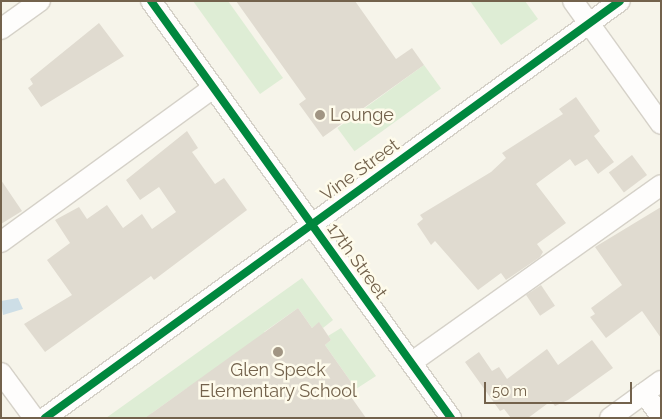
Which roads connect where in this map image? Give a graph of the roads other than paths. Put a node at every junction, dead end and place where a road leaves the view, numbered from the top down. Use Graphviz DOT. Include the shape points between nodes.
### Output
graph roads {
  1 [pos="40,1"];
  2 [pos="151,1"];
  3 [pos="573,1"];
  4 [pos="620,1"];
  5 [pos="589,24"];
  6 [pos="1,29"];
  7 [pos="213,88"];
  8 [pos="661,124"];
  9 [pos="661,185"];
  10 [pos="312,224"];
  11 [pos="1,242"];
  12 [pos="412,362"];
  13 [pos="1,373"];
  14 [pos="661,381"];
  15 [pos="644,393"];
  16 [pos="661,416"];
  17 [pos="34,418"];
  18 [pos="46,418"];
  19 [pos="451,418"];
  20 [pos="610,418"];
  1 -- 6 [label="street"];
  2 -- 7 [label="street, 17th Street"];
  3 -- 5 [label="street"];
  4 -- 5 [label="street, Vine Street"];
  5 -- 8 [label="street"];
  5 -- 10 [label="street, Vine Street"];
  7 -- 10 [label="street, 17th Street"];
  7 -- 11 [label="street"];
  9 -- 12 [label="street"];
  10 -- 12 [label="street, 17th Street"];
  10 -- 18 [label="street, Vine Street"];
  12 -- 19 [label="street, 17th Street"];
  13 -- 17 [label="street"];
  14 -- 15 [label="street"];
  15 -- 16 [label="street"];
  15 -- 20 [label="street"];
}
